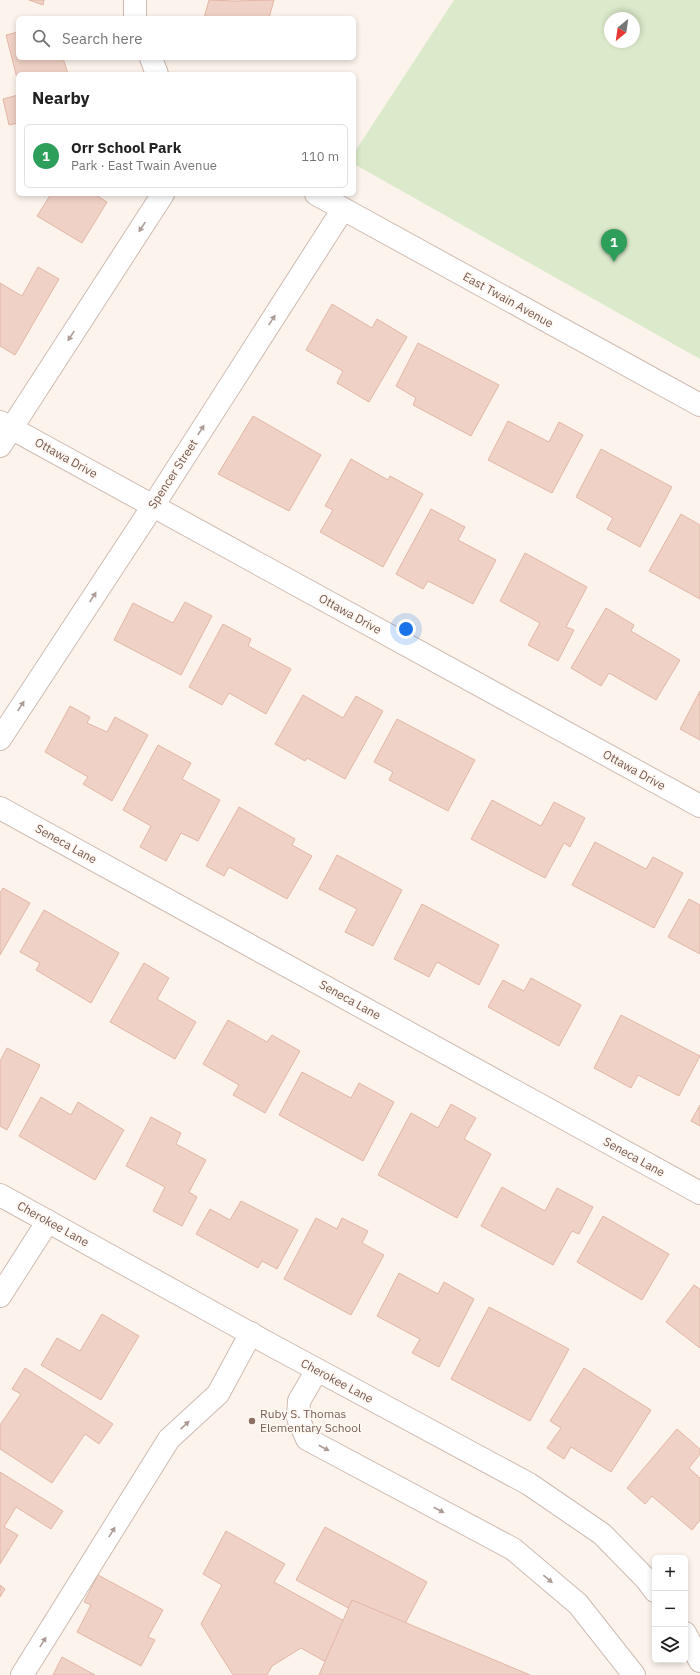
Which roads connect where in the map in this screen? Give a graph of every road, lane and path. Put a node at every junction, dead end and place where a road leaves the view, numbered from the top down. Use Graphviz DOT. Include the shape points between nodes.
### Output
graph roads {
  1 [pos="136,0"];
  2 [pos="135,16"];
  3 [pos="152,60"];
  4 [pos="156,72"];
  5 [pos="162,196"];
  6 [pos="320,196"];
  7 [pos="343,209"];
  8 [pos="700,405"];
  9 [pos="6,425"];
  10 [pos="0,446"];
  11 [pos="153,506"];
  12 [pos="0,739"];
  13 [pos="700,806"];
  14 [pos="0,808"];
  15 [pos="700,1193"];
  16 [pos="0,1195"];
  17 [pos="48,1221"];
  18 [pos="0,1296"];
  19 [pos="251,1333"];
  20 [pos="317,1370"];
  21 [pos="654,1591"];
  22 [pos="688,1639"];
  23 [pos="700,1661"];
  24 [pos="22,1675"];
  25 [pos="634,1675"];
  1 -- 2 [label="street"];
  3 -- 4 [label="street"];
  5 -- 9 [label="street, one-way"];
  6 -- 7 [label="street, East Twain Avenue"];
  7 -- 8 [label="street, East Twain Avenue"];
  11 -- 7 [label="street, Spencer Street, one-way"];
  9 -- 10 [label="street"];
  9 -- 11 [label="street, Ottawa Drive"];
  12 -- 11 [label="street, Spencer Street, one-way"];
  11 -- 13 [label="street, Ottawa Drive"];
  14 -- 15 [label="street, Seneca Lane"];
  16 -- 17 [label="street, Cherokee Lane"];
  17 -- 18 [label="street"];
  17 -- 19 [label="street, Cherokee Lane"];
  19 -- 20 [label="street, Cherokee Lane"];
  24 -- 19 [label="street, one-way" via="170,1440 218,1394"];
  20 -- 21 [label="street, Cherokee Lane" via="529,1484 602,1534"];
  20 -- 25 [label="street, one-way" via="299,1401 298,1418 308,1439 513,1549 578,1604"];
  22 -- 23 [label="street"];
}
